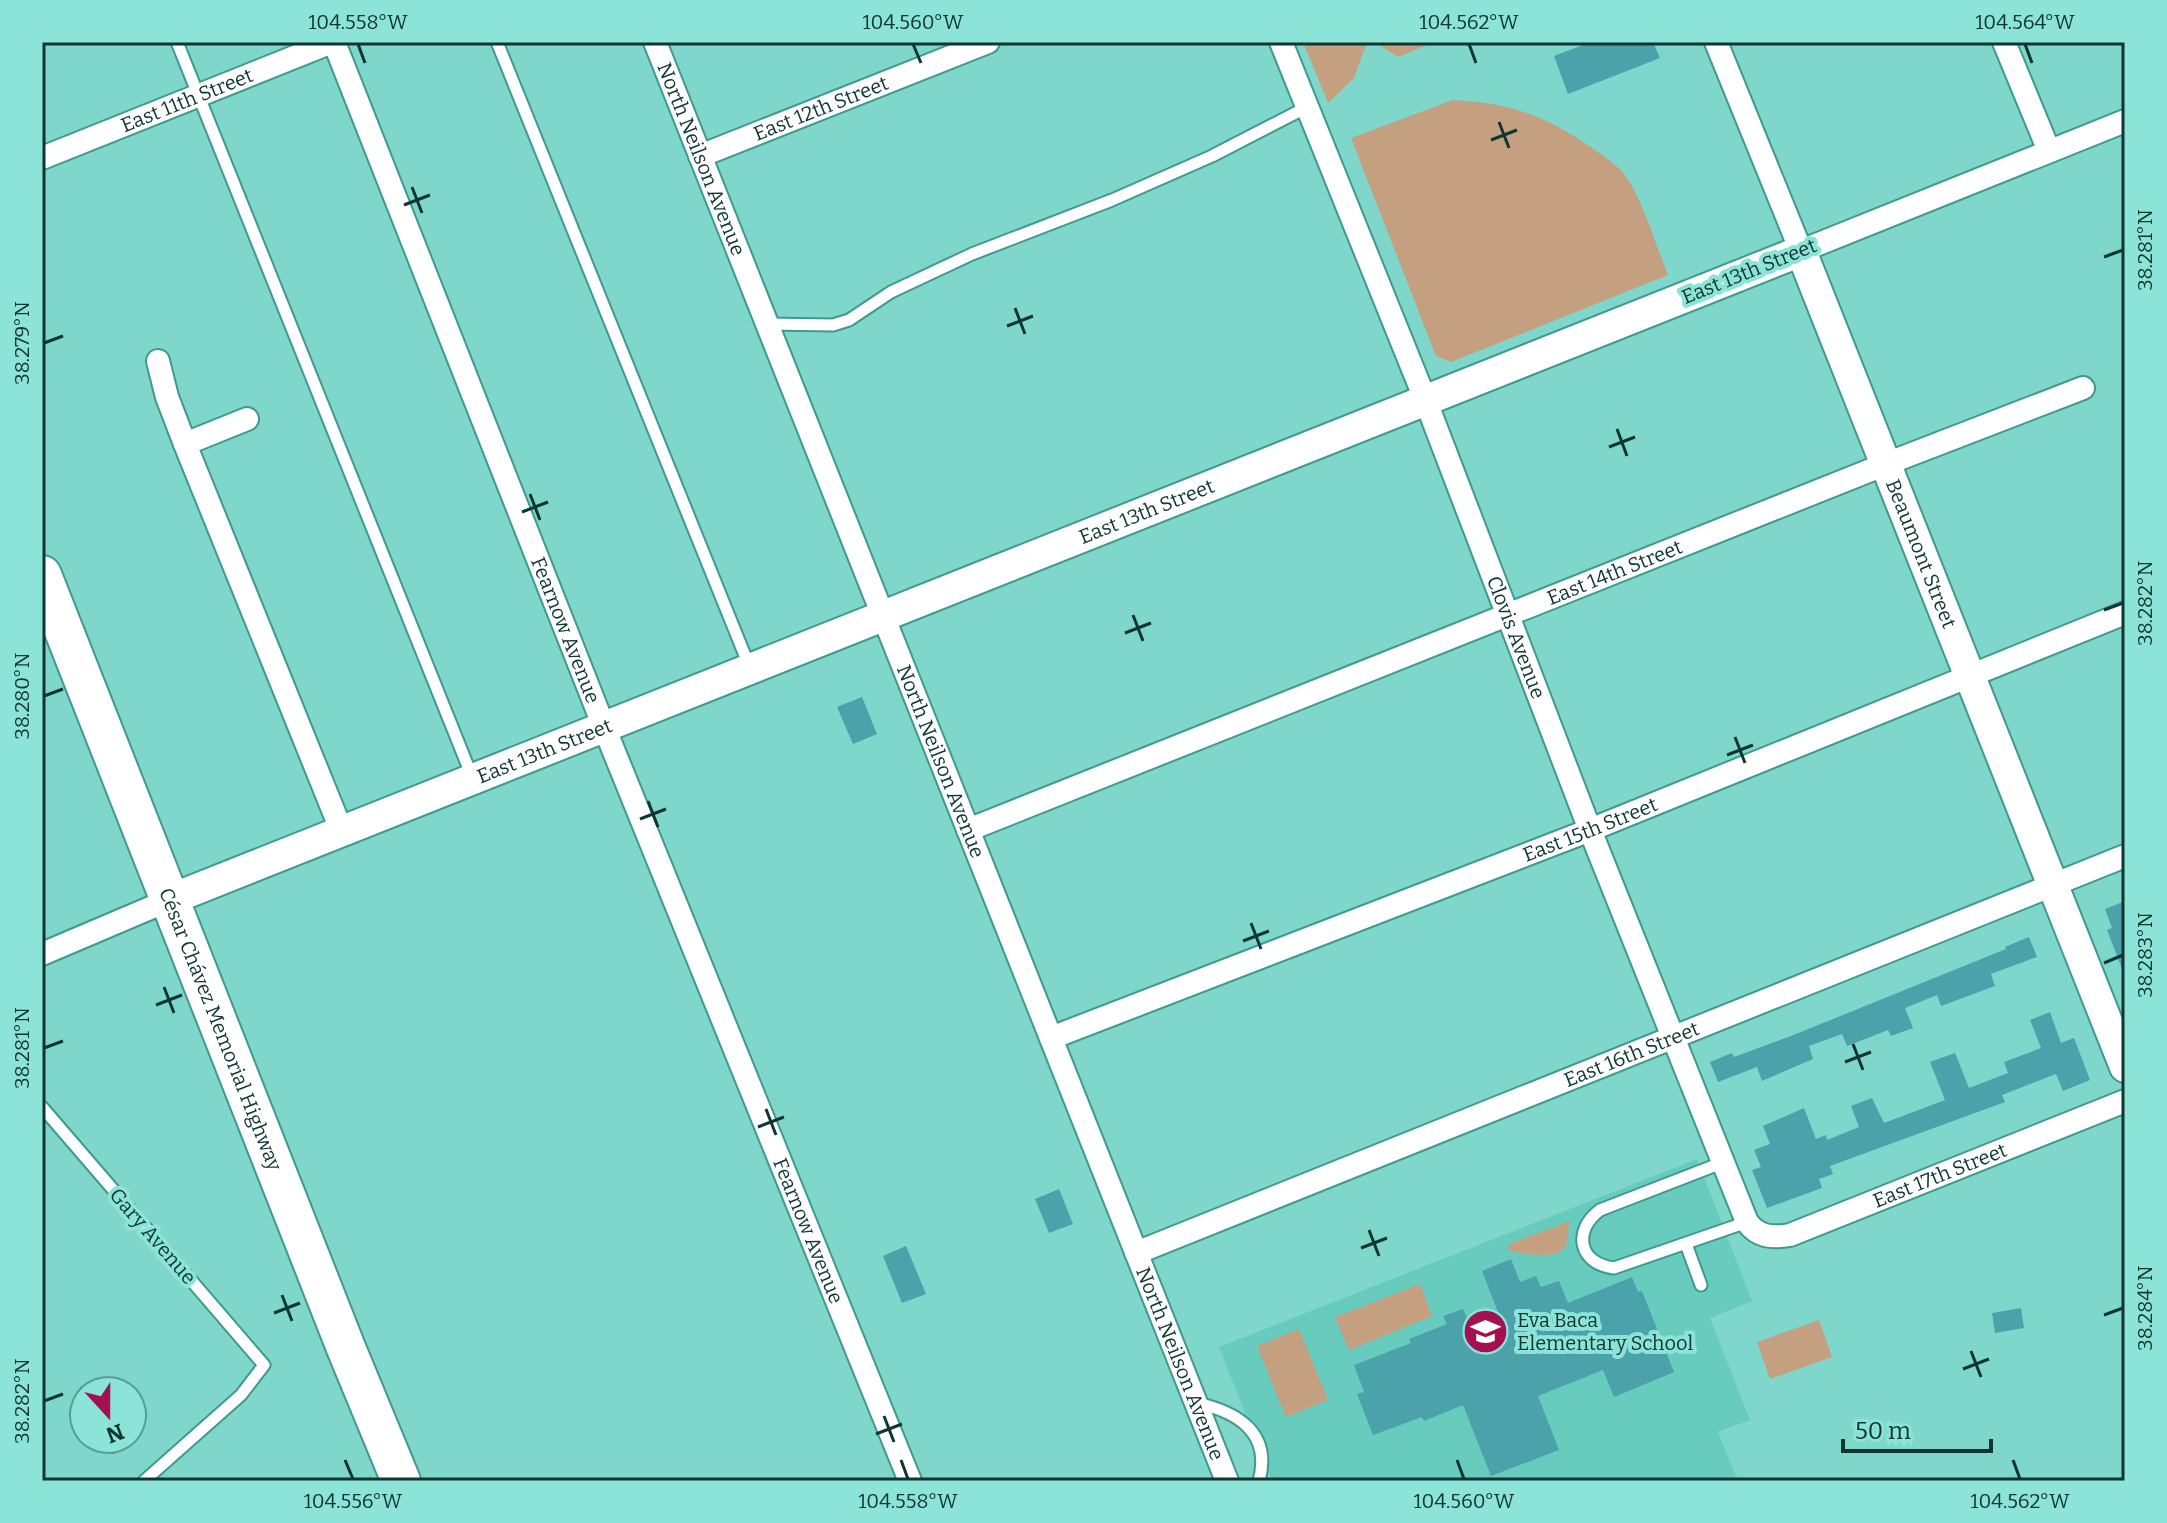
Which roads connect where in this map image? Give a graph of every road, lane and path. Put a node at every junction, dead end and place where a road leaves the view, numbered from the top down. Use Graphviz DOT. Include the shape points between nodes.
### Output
graph roads {
  1 [pos="177,42"];
  2 [pos="333,42"];
  3 [pos="497,42"];
  4 [pos="655,42"];
  5 [pos="988,42"];
  6 [pos="1281,42"];
  7 [pos="1716,42"];
  8 [pos="2004,42"];
  9 [pos="198,96"];
  10 [pos="1307,107"];
  11 [pos="2125,121"];
  12 [pos="2049,151"];
  13 [pos="700,156"];
  14 [pos="42,158"];
  15 [pos="1801,251"];
  16 [pos="767,324"];
  17 [pos="158,361"];
  18 [pos="2083,388"];
  19 [pos="1425,399"];
  20 [pos="247,419"];
  21 [pos="185,444"];
  22 [pos="1886,464"];
  23 [pos="42,575"];
  24 [pos="2125,613"];
  25 [pos="883,616"];
  26 [pos="1509,616"];
  27 [pos="750,669"];
  28 [pos="1969,676"];
  29 [pos="604,727"];
  30 [pos="473,779"];
  31 [pos="968,830"];
  32 [pos="1590,830"];
  33 [pos="342,832"];
  34 [pos="2125,856"];
  35 [pos="2052,885"];
  36 [pos="169,900"];
  37 [pos="42,954"];
  38 [pos="1674,1037"];
  39 [pos="1051,1038"];
  40 [pos="2125,1067"];
  41 [pos="2125,1101"];
  42 [pos="42,1107"];
  43 [pos="1724,1162"];
  44 [pos="1751,1227"];
  45 [pos="1686,1244"];
  46 [pos="1136,1253"];
  47 [pos="1701,1285"];
  48 [pos="1196,1403"];
  49 [pos="144,1481"];
  50 [pos="401,1481"];
  51 [pos="910,1481"];
  52 [pos="1227,1481"];
  53 [pos="1259,1481"];
  1 -- 9 [label="lane"];
  2 -- 9 [label="street, East 11th Street"];
  2 -- 29 [label="street, Fearnow Avenue"];
  3 -- 27 [label="lane"];
  4 -- 13 [label="street, North Neilson Avenue"];
  5 -- 13 [label="street, East 12th Street"];
  6 -- 10 [label="street, Clovis Avenue"];
  7 -- 15 [label="street, Beaumont Street"];
  8 -- 12 [label="street"];
  9 -- 14 [label="street, East 11th Street"];
  9 -- 30 [label="lane"];
  10 -- 16 [label="lane" via="1112,200 972,254 891,292 849,320 833,325"];
  10 -- 19 [label="street, Clovis Avenue"];
  11 -- 12 [label="street, East 13th Street"];
  12 -- 15 [label="street, East 13th Street"];
  13 -- 16 [label="street, North Neilson Avenue"];
  15 -- 19 [label="street, East 13th Street"];
  15 -- 22 [label="street, Beaumont Street"];
  16 -- 25 [label="street, North Neilson Avenue"];
  17 -- 21 [label="street"];
  18 -- 22 [label="street, East 14th Street"];
  19 -- 25 [label="street, East 13th Street"];
  19 -- 26 [label="street, Clovis Avenue"];
  20 -- 21 [label="street"];
  21 -- 33 [label="street"];
  22 -- 26 [label="street, East 14th Street"];
  22 -- 28 [label="street, Beaumont Street"];
  23 -- 36 [label="highway, César Chávez Memorial Highway"];
  24 -- 28 [label="street, East 15th Street"];
  25 -- 27 [label="street, East 13th Street"];
  25 -- 31 [label="street, North Neilson Avenue"];
  26 -- 31 [label="street, East 14th Street"];
  26 -- 32 [label="street, Clovis Avenue"];
  27 -- 29 [label="street, East 13th Street"];
  28 -- 32 [label="street, East 15th Street"];
  28 -- 35 [label="street, Beaumont Street"];
  29 -- 30 [label="street, East 13th Street"];
  29 -- 51 [label="street, Fearnow Avenue"];
  30 -- 33 [label="street, East 13th Street"];
  31 -- 39 [label="street, North Neilson Avenue"];
  32 -- 38 [label="street, Clovis Avenue"];
  32 -- 39 [label="street, East 15th Street"];
  33 -- 36 [label="street, East 13th Street"];
  34 -- 35 [label="street, East 16th Street"];
  35 -- 38 [label="street, East 16th Street"];
  35 -- 40 [label="street, Beaumont Street"];
  36 -- 37 [label="street"];
  36 -- 50 [label="highway, César Chávez Memorial Highway"];
  38 -- 43 [label="street, Clovis Avenue"];
  38 -- 46 [label="street, East 16th Street"];
  39 -- 46 [label="street, North Neilson Avenue"];
  41 -- 44 [label="street, East 17th Street" via="1790,1235 1773,1237"];
  42 -- 49 [label="lane, Gary Avenue" via="264,1365 241,1395"];
  43 -- 44 [label="street, Clovis Avenue"];
  43 -- 45 [label="lane" via="1600,1210 1583,1231 1593,1261 1614,1268"];
  44 -- 45 [label="lane"];
  45 -- 47 [label="lane"];
  46 -- 48 [label="street, North Neilson Avenue"];
  48 -- 52 [label="street, North Neilson Avenue"];
  48 -- 53 [label="lane" via="1220,1408 1246,1423 1261,1456"];
}
